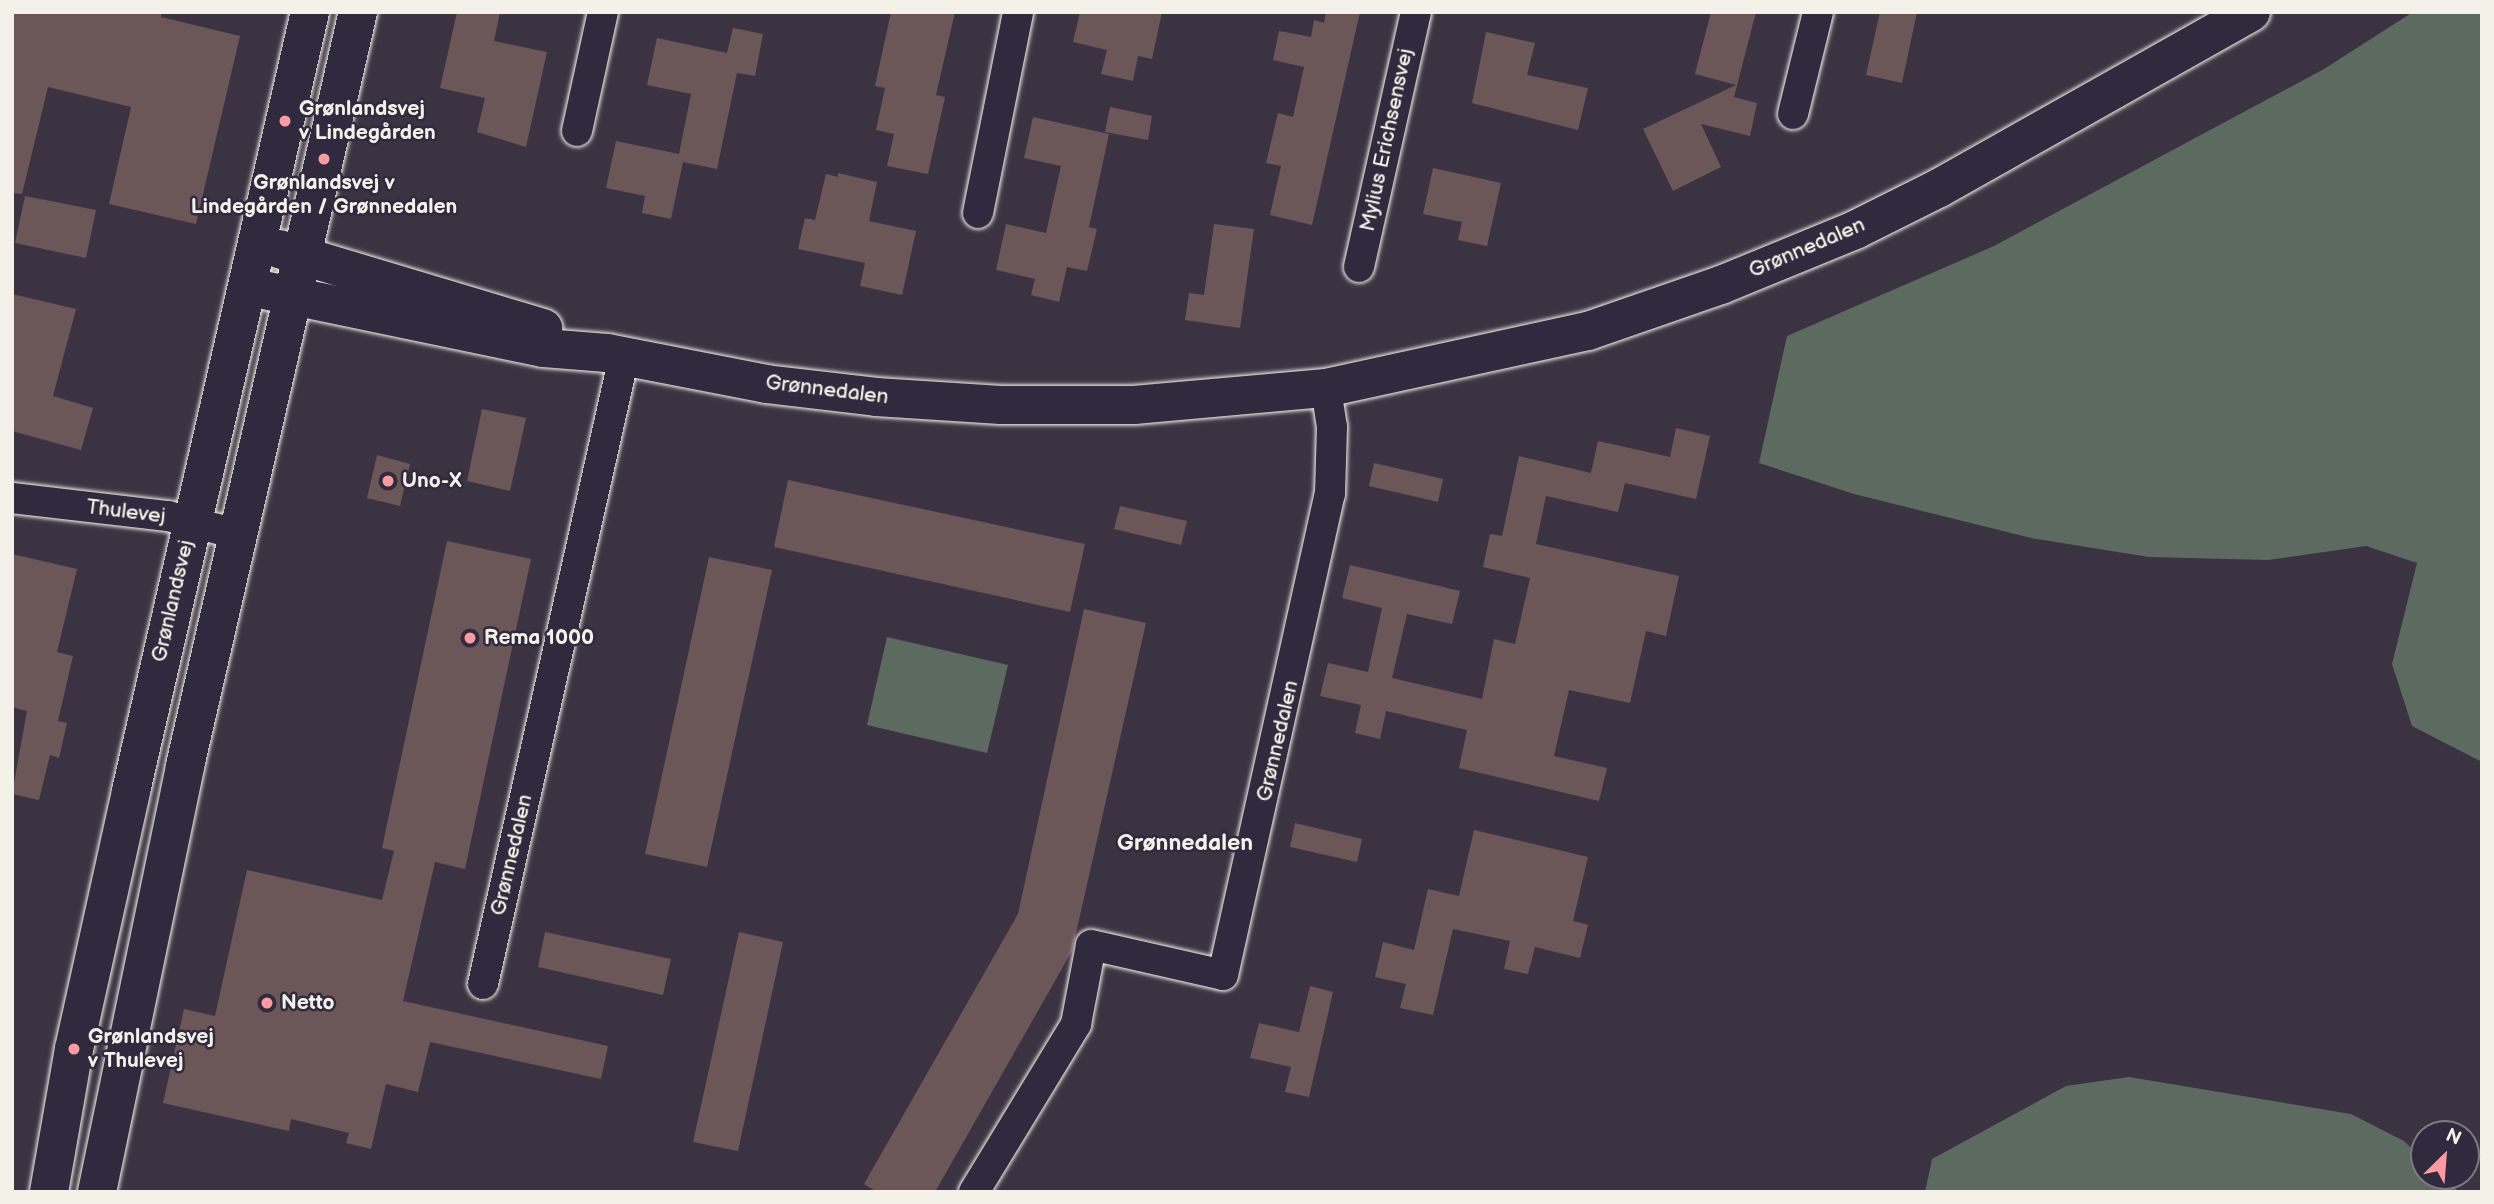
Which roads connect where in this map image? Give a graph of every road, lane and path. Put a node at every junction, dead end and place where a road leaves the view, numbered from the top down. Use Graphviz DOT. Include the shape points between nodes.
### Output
graph roads {
  1 [pos="310,12"];
  2 [pos="358,12"];
  3 [pos="603,12"];
  4 [pos="1018,12"];
  5 [pos="1416,12"];
  6 [pos="1818,12"];
  7 [pos="2251,12"];
  8 [pos="1793,114"];
  9 [pos="577,131"];
  10 [pos="978,213"];
  11 [pos="260,244"];
  12 [pos="305,255"];
  13 [pos="1359,267"];
  14 [pos="249,287"];
  15 [pos="295,297"];
  16 [pos="616,355"];
  17 [pos="1326,388"];
  18 [pos="12,498"];
  19 [pos="191,522"];
  20 [pos="237,534"];
  21 [pos="483,984"];
  22 [pos="49,1192"];
  23 [pos="97,1192"];
  24 [pos="974,1192"];
  1 -- 11 [label="street, Grønlandsvej"];
  2 -- 12 [label="street"];
  3 -- 9 [label="street"];
  4 -- 10 [label="street"];
  5 -- 13 [label="street, Mylius Erichsensvej"];
  6 -- 8 [label="street"];
  7 -- 17 [label="street, Grønnedalen" via="1939,188 1855,230 1721,285 1588,331"];
  11 -- 12 [label="street, Grønnedalen"];
  11 -- 14 [label="street, Grønlandsvej"];
  12 -- 15 [label="street"];
  12 -- 16 [label="street, Grønnedalen"];
  14 -- 15 [label="street, Grønnedalen"];
  14 -- 19 [label="street, Grønlandsvej"];
  15 -- 16 [label="street, Grønnedalen" via="531,346"];
  15 -- 20 [label="street"];
  16 -- 17 [label="street, Grønnedalen" via="766,384 1000,405 1134,405"];
  16 -- 21 [label="street, Grønnedalen"];
  17 -- 24 [label="street, Grønnedalen" via="1332,427 1330,494 1223,975 1091,946 1076,1024"];
  18 -- 19 [label="street, Thulevej"];
  19 -- 20 [label="street, Thulevej"];
  19 -- 22 [label="street, Grønlandsvej" via="74,1049"];
  20 -- 23 [label="street"];
}
